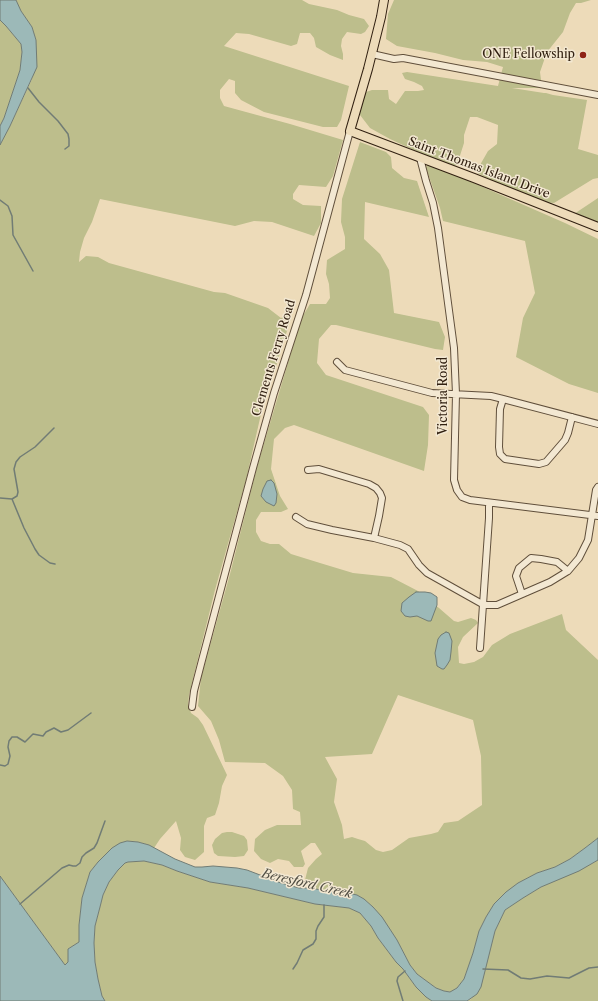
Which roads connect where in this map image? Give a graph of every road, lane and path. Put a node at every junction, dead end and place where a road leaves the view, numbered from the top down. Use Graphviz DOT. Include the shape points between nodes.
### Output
graph roads {
  1 [pos="386,0"];
  2 [pos="372,51"];
  3 [pos="598,95"];
  4 [pos="350,131"];
  5 [pos="420,158"];
  6 [pos="598,227"];
  7 [pos="337,362"];
  8 [pos="456,394"];
  9 [pos="503,399"];
  10 [pos="572,418"];
  11 [pos="598,424"];
  12 [pos="308,470"];
  13 [pos="598,487"];
  14 [pos="489,503"];
  15 [pos="595,516"];
  16 [pos="296,517"];
  17 [pos="374,538"];
  18 [pos="568,571"];
  19 [pos="522,594"];
  20 [pos="484,605"];
  21 [pos="480,648"];
  22 [pos="192,708"];
  1 -- 2 [label="main road, Clements Ferry Road"];
  2 -- 3 [label="street"];
  2 -- 4 [label="main road, Clements Ferry Road"];
  4 -- 5 [label="main road, Saint Thomas Island Drive"];
  4 -- 22 [label="street, Clements Ferry Road" via="306,295 253,468 194,691"];
  5 -- 6 [label="main road, Saint Thomas Island Drive"];
  5 -- 8 [label="street, Victoria Road" via="438,228 454,348"];
  7 -- 8 [label="street" via="345,370 432,393"];
  8 -- 9 [label="street"];
  8 -- 14 [label="street, Victoria Road" via="454,480 457,490 462,497"];
  9 -- 10 [label="street"];
  9 -- 10 [label="street" via="500,409 499,447 500,454 505,459 539,464 546,462 565,440"];
  10 -- 11 [label="street"];
  12 -- 17 [label="street" via="319,469 376,488 382,498"];
  13 -- 15 [label="street"];
  14 -- 15 [label="street, Victoria Road"];
  14 -- 20 [label="street"];
  15 -- 18 [label="street" via="588,540 579,558"];
  16 -- 17 [label="street" via="307,524"];
  17 -- 20 [label="street" via="400,544 408,549 427,573"];
  18 -- 19 [label="street"];
  18 -- 19 [label="street" via="557,562 531,558 519,568 516,576"];
  19 -- 20 [label="street" via="497,605"];
  20 -- 21 [label="street"];
}
